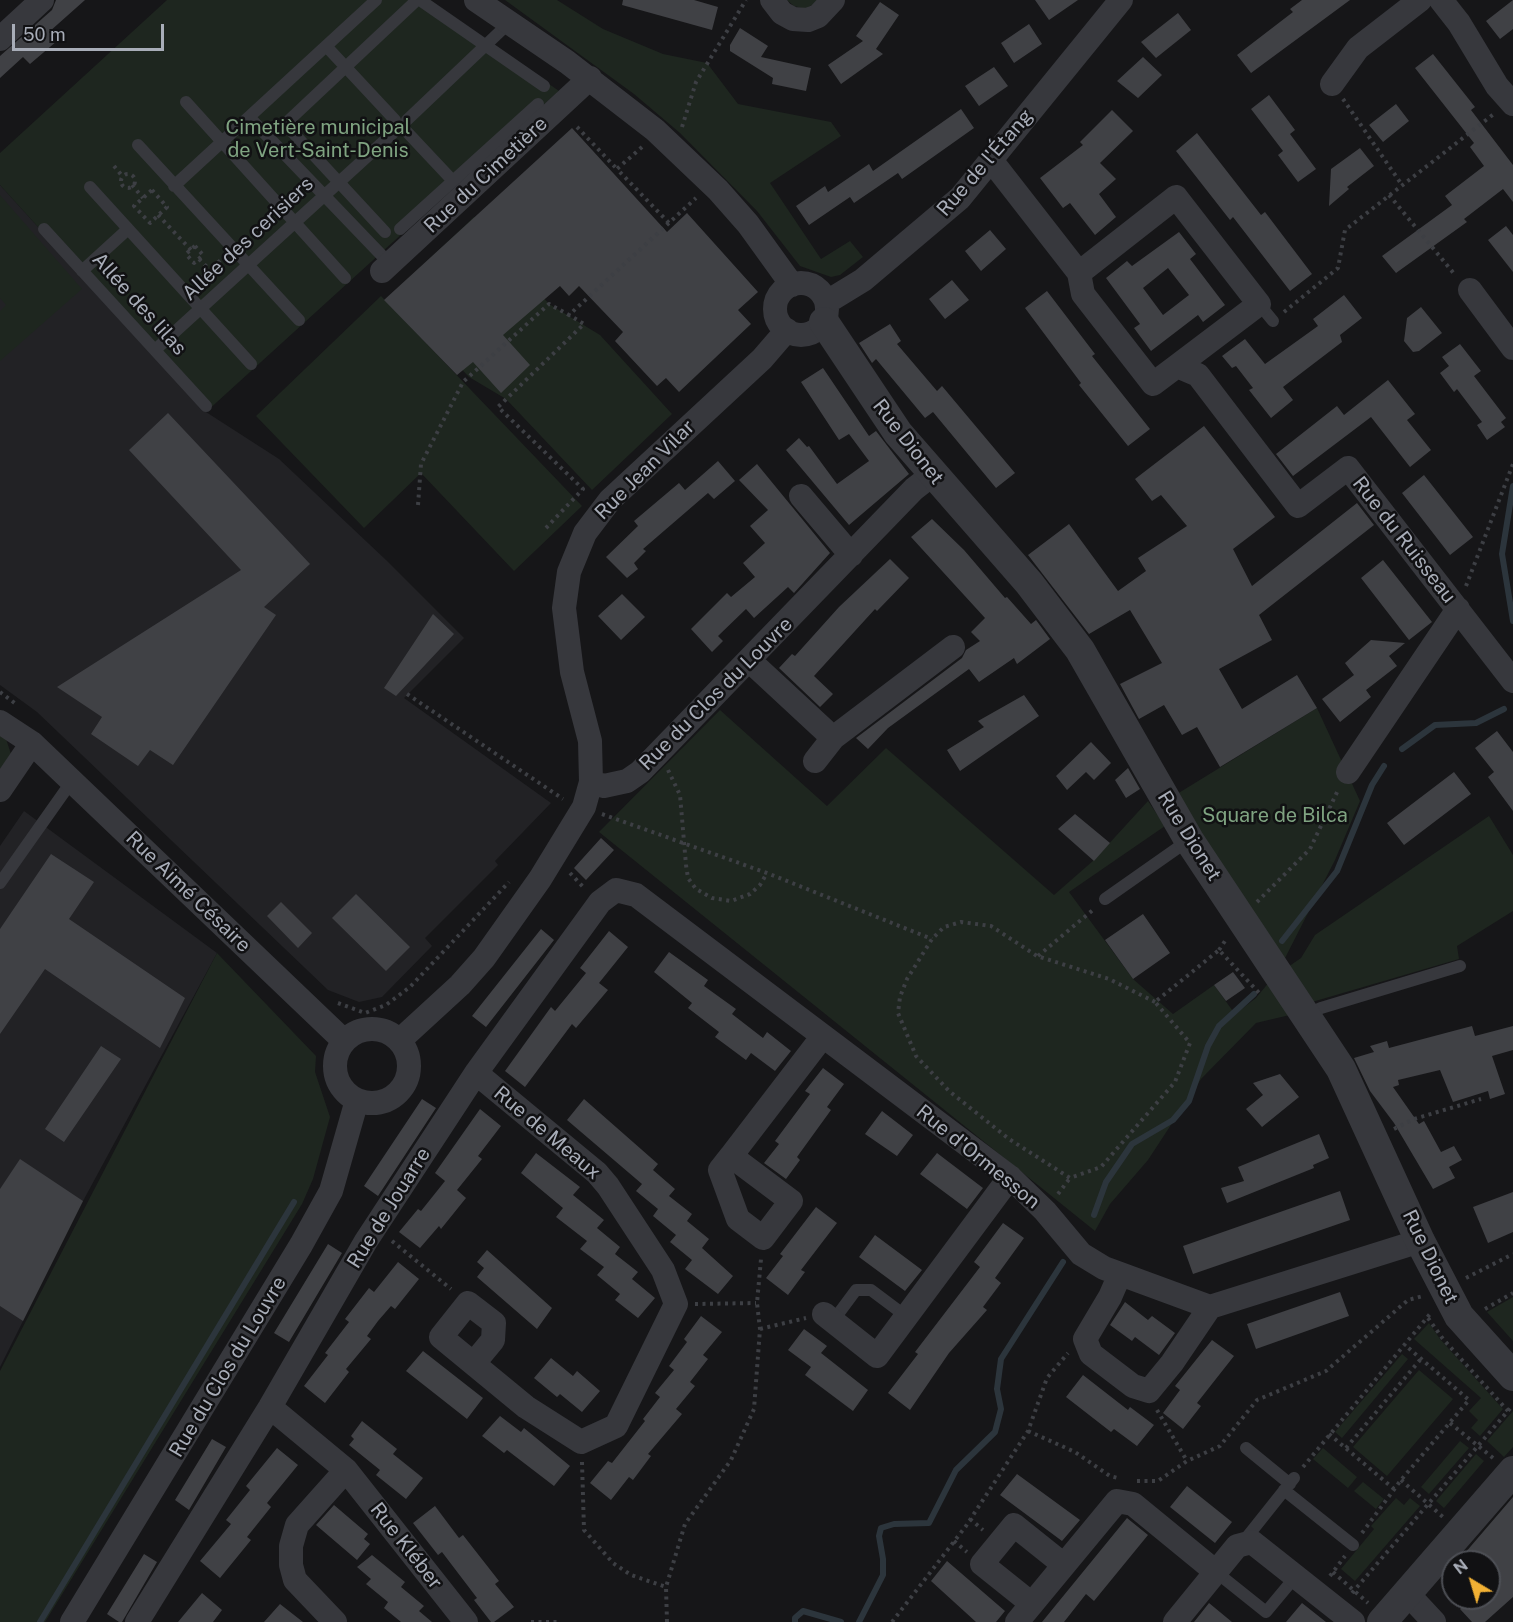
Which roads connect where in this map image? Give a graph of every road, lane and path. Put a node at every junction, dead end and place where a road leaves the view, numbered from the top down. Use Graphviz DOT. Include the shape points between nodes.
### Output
graph roads {
  1 [pos="42,0"];
  2 [pos="376,0"];
  3 [pos="418,0"];
  4 [pos="476,0"];
  5 [pos="746,0"];
  6 [pos="772,0"];
  7 [pos="833,0"];
  8 [pos="1121,0"];
  9 [pos="1420,0"];
  10 [pos="1441,0"];
  11 [pos="509,23"];
  12 [pos="0,39"];
  13 [pos="326,45"];
  14 [pos="489,45"];
  15 [pos="346,67"];
  16 [pos="590,78"];
  17 [pos="1332,84"];
  18 [pos="544,86"];
  19 [pos="186,102"];
  20 [pos="1511,103"];
  21 [pos="538,104"];
  22 [pos="249,117"];
  23 [pos="401,126"];
  24 [pos="577,127"];
  25 [pos="221,143"];
  26 [pos="138,145"];
  27 [pos="643,146"];
  28 [pos="675,148"];
  29 [pos="991,160"];
  30 [pos="114,166"];
  31 [pos="617,169"];
  32 [pos="123,177"];
  33 [pos="453,181"];
  34 [pos="340,183"];
  35 [pos="132,185"];
  36 [pos="1402,185"];
  37 [pos="174,186"];
  38 [pos="90,187"];
  39 [pos="323,194"];
  40 [pos="700,194"];
  41 [pos="1389,195"];
  42 [pos="143,198"];
  43 [pos="158,215"];
  44 [pos="295,221"];
  45 [pos="669,223"];
  46 [pos="44,229"];
  47 [pos="128,229"];
  48 [pos="400,229"];
  49 [pos="385,232"];
  50 [pos="233,249"];
  51 [pos="191,250"];
  52 [pos="199,259"];
  53 [pos="384,263"];
  54 [pos="248,264"];
  55 [pos="210,270"];
  56 [pos="82,271"];
  57 [pos="1079,273"];
  58 [pos="345,278"];
  59 [pos="792,285"];
  60 [pos="224,286"];
  61 [pos="1470,290"];
  62 [pos="186,292"];
  63 [pos="201,309"];
  64 [pos="825,312"];
  65 [pos="1266,312"];
  66 [pos="569,315"];
  67 [pos="299,320"];
  68 [pos="787,330"];
  69 [pos="1513,348"];
  70 [pos="155,350"];
  71 [pos="251,364"];
  72 [pos="1177,366"];
  73 [pos="206,406"];
  74 [pos="1513,464"];
  75 [pos="932,475"];
  76 [pos="801,496"];
  77 [pos="418,505"];
  78 [pos="546,528"];
  79 [pos="851,555"];
  80 [pos="1458,609"];
  81 [pos="953,646"];
  82 [pos="750,661"];
  83 [pos="1513,681"];
  84 [pos="0,692"];
  85 [pos="407,694"];
  86 [pos="24,710"];
  87 [pos="0,722"];
  88 [pos="833,738"];
  89 [pos="32,743"];
  90 [pos="657,755"];
  91 [pos="815,761"];
  92 [pos="1348,772"];
  93 [pos="72,781"];
  94 [pos="591,782"];
  95 [pos="1,788"];
  96 [pos="584,807"];
  97 [pos="1189,840"];
  98 [pos="686,845"];
  99 [pos="553,859"];
  100 [pos="767,873"];
  101 [pos="510,881"];
  102 [pos="0,884"];
  103 [pos="1105,899"];
  104 [pos="600,902"];
  105 [pos="1241,917"];
  106 [pos="932,939"];
  107 [pos="1037,956"];
  108 [pos="1460,966"];
  109 [pos="337,1002"];
  110 [pos="1155,1002"];
  111 [pos="1269,1002"];
  112 [pos="1305,1015"];
  113 [pos="823,1036"];
  114 [pos="344,1041"];
  115 [pos="399,1041"];
  116 [pos="476,1072"];
  117 [pos="1481,1099"];
  118 [pos="357,1100"];
  119 [pos="1374,1140"];
  120 [pos="731,1156"];
  121 [pos="1010,1178"];
  122 [pos="375,1228"];
  123 [pos="763,1238"];
  124 [pos="1420,1241"];
  125 [pos="1513,1254"];
  126 [pos="1120,1274"];
  127 [pos="1443,1289"];
  128 [pos="1513,1293"];
  129 [pos="468,1303"];
  130 [pos="757,1303"];
  131 [pos="676,1304"];
  132 [pos="1210,1307"];
  133 [pos="907,1317"];
  134 [pos="828,1318"];
  135 [pos="1428,1318"];
  136 [pos="1464,1322"];
  137 [pos="760,1329"];
  138 [pos="1085,1339"];
  139 [pos="1405,1345"];
  140 [pos="1420,1360"];
  141 [pos="474,1363"];
  142 [pos="1513,1376"];
  143 [pos="1149,1391"];
  144 [pos="1513,1405"];
  145 [pos="270,1407"];
  146 [pos="1508,1411"];
  147 [pos="1449,1423"];
  148 [pos="1028,1431"];
  149 [pos="1329,1434"];
  150 [pos="581,1442"];
  151 [pos="1478,1445"];
  152 [pos="1246,1448"];
  153 [pos="1346,1448"];
  154 [pos="1187,1461"];
  155 [pos="346,1470"];
  156 [pos="1512,1472"];
  157 [pos="1121,1479"];
  158 [pos="1401,1480"];
  159 [pos="1132,1482"];
  160 [pos="1289,1484"];
  161 [pos="1394,1489"];
  162 [pos="1428,1504"];
  163 [pos="1460,1532"];
  164 [pos="1243,1542"];
  165 [pos="1353,1545"];
  166 [pos="1064,1565"];
  167 [pos="1216,1572"];
  168 [pos="1333,1572"];
  169 [pos="1296,1576"];
  170 [pos="666,1587"];
  171 [pos="1354,1590"];
  172 [pos="1317,1593"];
  173 [pos="1407,1593"];
  174 [pos="1024,1613"];
  175 [pos="1345,1615"];
  176 [pos="1383,1620"];
  177 [pos="72,1622"];
  178 [pos="137,1622"];
  179 [pos="334,1622"];
  180 [pos="466,1622"];
  181 [pos="531,1622"];
  182 [pos="559,1622"];
  183 [pos="667,1622"];
  184 [pos="892,1622"];
  185 [pos="1175,1622"];
  186 [pos="1434,1622"];
  1 -- 12 [label="street"];
  2 -- 13 [label="lane"];
  3 -- 14 [label="lane"];
  3 -- 15 [label="lane"];
  4 -- 11 [label="street"];
  5 -- 28 [label="path" via="696,82"];
  6 -- 7 [label="street" via="782,13 808,20 818,16"];
  8 -- 29 [label="street, Rue de l'Étang"];
  9 -- 17 [label="street" via="1358,48"];
  10 -- 20 [label="street"];
  11 -- 14 [label="lane, Allée des cerisiers"];
  11 -- 16 [label="street"];
  13 -- 15 [label="lane"];
  13 -- 22 [label="lane"];
  14 -- 18 [label="lane"];
  14 -- 23 [label="lane, Allée des cerisiers"];
  15 -- 23 [label="lane"];
  15 -- 34 [label="lane" via="285,124"];
  16 -- 28 [label="street"];
  16 -- 53 [label="street, Rue du Cimetière"];
  17 -- 36 [label="path"];
  19 -- 25 [label="lane"];
  20 -- 36 [label="path"];
  21 -- 33 [label="lane"];
  22 -- 25 [label="lane"];
  22 -- 39 [label="lane"];
  23 -- 33 [label="lane"];
  23 -- 34 [label="lane, Allée des cerisiers"];
  24 -- 31 [label="path"];
  25 -- 37 [label="lane"];
  25 -- 44 [label="lane"];
  26 -- 37 [label="lane"];
  27 -- 31 [label="path"];
  28 -- 59 [label="street" via="748,224"];
  29 -- 57 [label="street"];
  29 -- 64 [label="street, Rue de l'Étang" via="946,210"];
  30 -- 32 [label="path"];
  31 -- 45 [label="path"];
  32 -- 35 [label="path" via="119,180 127,189"];
  32 -- 35 [label="path" via="129,172 136,181"];
  33 -- 48 [label="lane"];
  34 -- 39 [label="lane, Allée des cerisiers"];
  34 -- 49 [label="lane"];
  35 -- 42 [label="path"];
  36 -- 41 [label="path"];
  37 -- 50 [label="lane"];
  38 -- 47 [label="lane"];
  39 -- 44 [label="lane, Allée des cerisiers"];
  39 -- 53 [label="lane"];
  40 -- 45 [label="path"];
  41 -- 61 [label="path"];
  41 -- 65 [label="path" via="1345,230 1338,268"];
  42 -- 43 [label="path" via="134,206 150,223"];
  42 -- 43 [label="path" via="152,190 167,207"];
  43 -- 51 [label="path"];
  44 -- 54 [label="lane, Allée des cerisiers"];
  44 -- 58 [label="lane"];
  45 -- 66 [label="path"];
  46 -- 56 [label="lane, Allée des lilas"];
  47 -- 56 [label="lane"];
  47 -- 62 [label="lane"];
  50 -- 54 [label="lane"];
  50 -- 55 [label="path"];
  51 -- 52 [label="path" via="195,246 203,255"];
  51 -- 52 [label="path" via="186,254 194,263"];
  52 -- 55 [label="path"];
  54 -- 60 [label="lane, Allée des cerisiers"];
  54 -- 67 [label="lane"];
  55 -- 60 [label="path"];
  55 -- 62 [label="path"];
  56 -- 70 [label="lane, Allée des lilas"];
  57 -- 65 [label="street" via="1176,197"];
  57 -- 72 [label="street" via="1083,294 1153,384"];
  59 -- 64 [label="street" via="809,284 823,294"];
  59 -- 68 [label="street" via="777,302 777,318"];
  60 -- 63 [label="lane, Allée des cerisiers"];
  61 -- 69 [label="street"];
  62 -- 63 [label="lane"];
  63 -- 70 [label="lane, Allée des cerisiers"];
  63 -- 71 [label="lane"];
  64 -- 68 [label="street" via="811,333"];
  64 -- 75 [label="street, Rue Dionet" via="898,433"];
  65 -- 72 [label="street"];
  66 -- 77 [label="path" via="549,304 463,382 421,464"];
  66 -- 78 [label="path" via="584,324 498,407 583,489"];
  68 -- 94 [label="street, Rue Jean Vilar" via="762,359 610,500 576,552 566,590 564,627 590,741"];
  70 -- 73 [label="lane, Allée des lilas"];
  72 -- 80 [label="street, Rue du Ruisseau" via="1198,375 1298,506 1348,468"];
  74 -- 80 [label="path"];
  75 -- 79 [label="street, Rue du Clos du Louvre"];
  75 -- 97 [label="street, Rue Dionet" via="1029,583 1080,650"];
  76 -- 79 [label="street"];
  79 -- 82 [label="street, Rue du Clos du Louvre"];
  80 -- 83 [label="street, Rue du Ruisseau"];
  80 -- 92 [label="street, Rue du Ruisseau"];
  81 -- 88 [label="street"];
  82 -- 88 [label="street"];
  82 -- 90 [label="street, Rue du Clos du Louvre"];
  84 -- 86 [label="path"];
  85 -- 96 [label="path" via="567,801"];
  87 -- 89 [label="street, Rue Aimé Césaire"];
  88 -- 91 [label="street"];
  89 -- 93 [label="street, Rue Aimé Césaire"];
  89 -- 95 [label="street"];
  90 -- 94 [label="street, Rue du Clos du Louvre" via="627,781 604,786"];
  90 -- 98 [label="path" via="680,795"];
  92 -- 105 [label="path" via="1310,849"];
  93 -- 102 [label="lane"];
  93 -- 114 [label="street, Rue Aimé Césaire"];
  94 -- 96 [label="street"];
  96 -- 98 [label="path"];
  96 -- 99 [label="street"];
  97 -- 103 [label="lane"];
  97 -- 105 [label="street, Rue Dionet"];
  98 -- 100 [label="path"];
  98 -- 100 [label="path" via="688,878 696,889 712,898 731,901 750,894"];
  99 -- 104 [label="path"];
  99 -- 115 [label="street" via="484,958"];
  100 -- 106 [label="path"];
  101 -- 109 [label="path" via="410,987 386,1005 365,1013"];
  103 -- 107 [label="path"];
  104 -- 113 [label="street, Rue d'Ormesson" via="616,890 636,895"];
  104 -- 116 [label="street, Rue de Jouarre"];
  105 -- 112 [label="street, Rue Dionet"];
  106 -- 107 [label="path" via="944,927 961,922 991,926"];
  106 -- 110 [label="path" via="900,997 898,1013 915,1056 948,1091 1009,1139 1070,1178 1101,1167 1175,1082 1190,1042"];
  107 -- 110 [label="path" via="1109,979"];
  108 -- 112 [label="lane"];
  110 -- 111 [label="path" via="1219,950"];
  112 -- 119 [label="street, Rue Dionet" via="1341,1069"];
  113 -- 120 [label="street"];
  113 -- 121 [label="street, Rue d'Ormesson"];
  114 -- 115 [label="street" via="354,1033 372,1029 389,1033"];
  114 -- 118 [label="street" via="338,1051 335,1074 347,1094"];
  115 -- 118 [label="street" via="409,1063 402,1087 382,1102"];
  116 -- 122 [label="street, Rue de Jouarre"];
  116 -- 131 [label="street, Rue de Meaux" via="597,1173 663,1270"];
  117 -- 119 [label="path" via="1414,1119"];
  118 -- 177 [label="street, Rue du Clos du Louvre" via="331,1191"];
  119 -- 124 [label="street, Rue Dionet"];
  120 -- 123 [label="street" via="720,1170 738,1219"];
  120 -- 123 [label="street" via="791,1201"];
  121 -- 126 [label="street, Rue d'Ormesson" via="1045,1211 1081,1254"];
  121 -- 133 [label="street"];
  122 -- 129 [label="path"];
  122 -- 145 [label="street, Rue de Jouarre"];
  123 -- 130 [label="path"];
  124 -- 127 [label="street, Rue Dionet"];
  124 -- 132 [label="street"];
  125 -- 127 [label="path"];
  126 -- 132 [label="street, Rue d'Ormesson"];
  126 -- 138 [label="street"];
  127 -- 135 [label="path"];
  127 -- 136 [label="street, Rue Dionet"];
  127 -- 154 [label="path" via="1408,1300 1326,1371 1257,1400 1220,1446"];
  128 -- 136 [label="path"];
  129 -- 141 [label="street" via="494,1323 493,1340"];
  129 -- 141 [label="street" via="441,1337"];
  130 -- 131 [label="path"];
  130 -- 137 [label="path"];
  131 -- 150 [label="street" via="616,1426"];
  132 -- 143 [label="street"];
  133 -- 134 [label="lane" via="871,1290 856,1290"];
  133 -- 134 [label="street" via="877,1356"];
  134 -- 137 [label="path"];
  135 -- 139 [label="path"];
  135 -- 146 [label="path"];
  136 -- 142 [label="street, Rue Dionet"];
  137 -- 170 [label="path" via="754,1409 731,1460 685,1524"];
  138 -- 143 [label="street" via="1091,1354 1133,1386"];
  138 -- 148 [label="path" via="1047,1378"];
  139 -- 140 [label="path"];
  139 -- 149 [label="path"];
  140 -- 147 [label="path" via="1469,1400"];
  140 -- 153 [label="path"];
  141 -- 150 [label="street" via="526,1407"];
  143 -- 154 [label="path"];
  144 -- 146 [label="path"];
  145 -- 155 [label="street, Rue Kléber"];
  145 -- 178 [label="street, Rue de Jouarre"];
  146 -- 151 [label="path"];
  147 -- 151 [label="path"];
  147 -- 158 [label="path"];
  148 -- 157 [label="path"];
  148 -- 184 [label="path" via="966,1526"];
  149 -- 153 [label="path"];
  149 -- 160 [label="path"];
  150 -- 170 [label="path" via="584,1530 612,1563 631,1575"];
  151 -- 156 [label="path"];
  151 -- 162 [label="path"];
  152 -- 160 [label="lane"];
  153 -- 161 [label="path"];
  154 -- 159 [label="path" via="1158,1480"];
  155 -- 179 [label="street" via="297,1525 291,1546 295,1580"];
  155 -- 180 [label="street, Rue Kléber"];
  156 -- 163 [label="street"];
  158 -- 161 [label="path"];
  158 -- 162 [label="path"];
  160 -- 164 [label="lane"];
  160 -- 165 [label="lane"];
  161 -- 165 [label="path"];
  162 -- 163 [label="path"];
  162 -- 171 [label="path"];
  163 -- 173 [label="street"];
  164 -- 167 [label="street"];
  164 -- 169 [label="street" via="1258,1544"];
  165 -- 168 [label="path"];
  166 -- 167 [label="street" via="1117,1501 1133,1503"];
  166 -- 174 [label="street"];
  166 -- 174 [label="street" via="1014,1525 1006,1534 982,1564"];
  167 -- 169 [label="lane" via="1266,1612"];
  167 -- 185 [label="street"];
  168 -- 171 [label="path"];
  168 -- 172 [label="path"];
  169 -- 172 [label="street"];
  170 -- 183 [label="path"];
  171 -- 175 [label="path"];
  171 -- 176 [label="path"];
  172 -- 175 [label="street"];
  173 -- 176 [label="street"];
  173 -- 186 [label="street"];
  181 -- 182 [label="path"];
}
